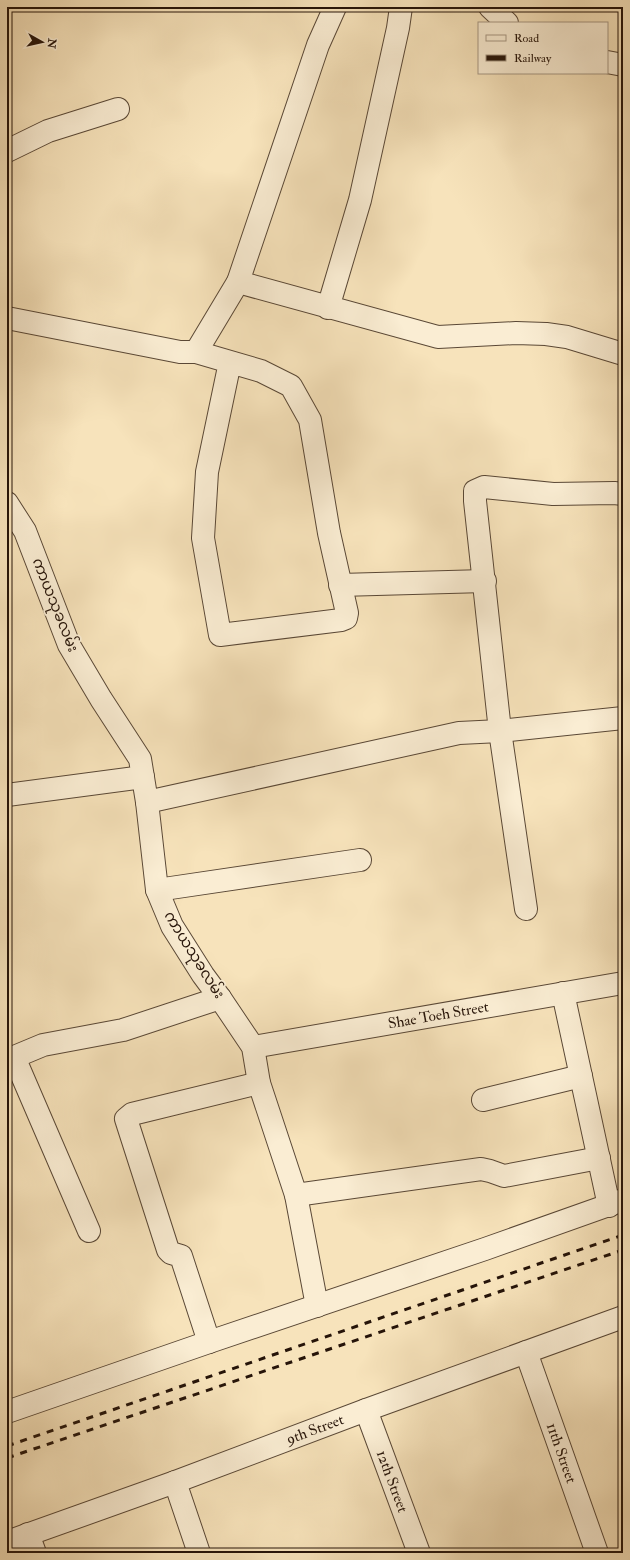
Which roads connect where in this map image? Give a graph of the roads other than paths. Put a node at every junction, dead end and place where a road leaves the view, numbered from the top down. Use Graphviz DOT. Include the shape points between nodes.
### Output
graph roads {
  1 [pos="336,7"];
  2 [pos="401,7"];
  3 [pos="490,7"];
  4 [pos="506,22"];
  5 [pos="608,62"];
  6 [pos="623,65"];
  7 [pos="118,109"];
  8 [pos="7,151"];
  9 [pos="238,282"];
  10 [pos="328,308"];
  11 [pos="7,318"];
  12 [pos="196,352"];
  13 [pos="623,354"];
  14 [pos="230,362"];
  15 [pos="623,494"];
  16 [pos="7,503"];
  17 [pos="485,581"];
  18 [pos="340,585"];
  19 [pos="623,718"];
  20 [pos="500,731"];
  21 [pos="143,777"];
  22 [pos="7,795"];
  23 [pos="147,802"];
  24 [pos="360,860"];
  25 [pos="156,890"];
  26 [pos="526,909"];
  27 [pos="623,983"];
  28 [pos="563,993"];
  29 [pos="220,998"];
  30 [pos="253,1047"];
  31 [pos="11,1058"];
  32 [pos="581,1076"];
  33 [pos="259,1083"];
  34 [pos="483,1100"];
  35 [pos="599,1158"];
  36 [pos="296,1195"];
  37 [pos="616,1203"];
  38 [pos="89,1231"];
  39 [pos="317,1306"];
  40 [pos="623,1317"];
  41 [pos="209,1342"];
  42 [pos="526,1352"];
  43 [pos="366,1410"];
  44 [pos="7,1412"];
  45 [pos="175,1482"];
  46 [pos="7,1542"];
  47 [pos="32,1543"];
  48 [pos="199,1553"];
  49 [pos="419,1553"];
  50 [pos="597,1553"];
  1 -- 9 [label="street" via="318,45"];
  2 -- 10 [label="street" via="360,200"];
  3 -- 4 [label="street"];
  5 -- 6 [label="street"];
  7 -- 8 [label="street" via="48,130"];
  9 -- 10 [label="street"];
  9 -- 12 [label="street"];
  10 -- 13 [label="street" via="438,337 546,334 566,337"];
  11 -- 12 [label="street" via="180,352"];
  12 -- 14 [label="street"];
  14 -- 18 [label="street" via="261,371 291,386 310,420"];
  14 -- 18 [label="street" via="207,472 203,538 220,635 346,618"];
  15 -- 17 [label="street" via="553,494 484,487 476,491"];
  16 -- 21 [label="street, ကာယသုခလမ်း" via="25,531 69,645 100,699 140,759"];
  17 -- 18 [label="street"];
  17 -- 20 [label="street"];
  19 -- 20 [label="street"];
  20 -- 23 [label="street" via="459,733"];
  20 -- 26 [label="street"];
  21 -- 22 [label="street"];
  21 -- 23 [label="street, ကာယသုခလမ်း"];
  23 -- 25 [label="street, ကာယသုခလမ်း"];
  24 -- 25 [label="street"];
  25 -- 29 [label="street, ကာယသုခလမ်း" via="172,926 202,975"];
  27 -- 28 [label="street, Shae Toeh Street"];
  28 -- 30 [label="street, Shae Toeh Street"];
  28 -- 32 [label="street"];
  29 -- 30 [label="street, ကာယသုခလမ်း"];
  29 -- 31 [label="street" via="123,1030 43,1045"];
  30 -- 33 [label="street, ကာယသုခလမ်း"];
  31 -- 38 [label="street"];
  32 -- 34 [label="street"];
  32 -- 35 [label="street"];
  33 -- 36 [label="street, ကာယသုခလမ်း"];
  33 -- 41 [label="street" via="132,1114 126,1119 168,1250 181,1256"];
  35 -- 36 [label="street" via="504,1176 481,1169"];
  35 -- 37 [label="street"];
  36 -- 39 [label="street, ကာယသုခလမ်း"];
  37 -- 39 [label="street"];
  39 -- 41 [label="street"];
  40 -- 42 [label="street, 9th Street"];
  41 -- 44 [label="street"];
  42 -- 43 [label="street, 9th Street"];
  42 -- 50 [label="street, 11th Street"];
  43 -- 45 [label="street, 9th Street"];
  43 -- 49 [label="street, 12th Street"];
  45 -- 47 [label="street, 9th Street"];
  45 -- 48 [label="street"];
  46 -- 47 [label="street, 9th Street"];
}
